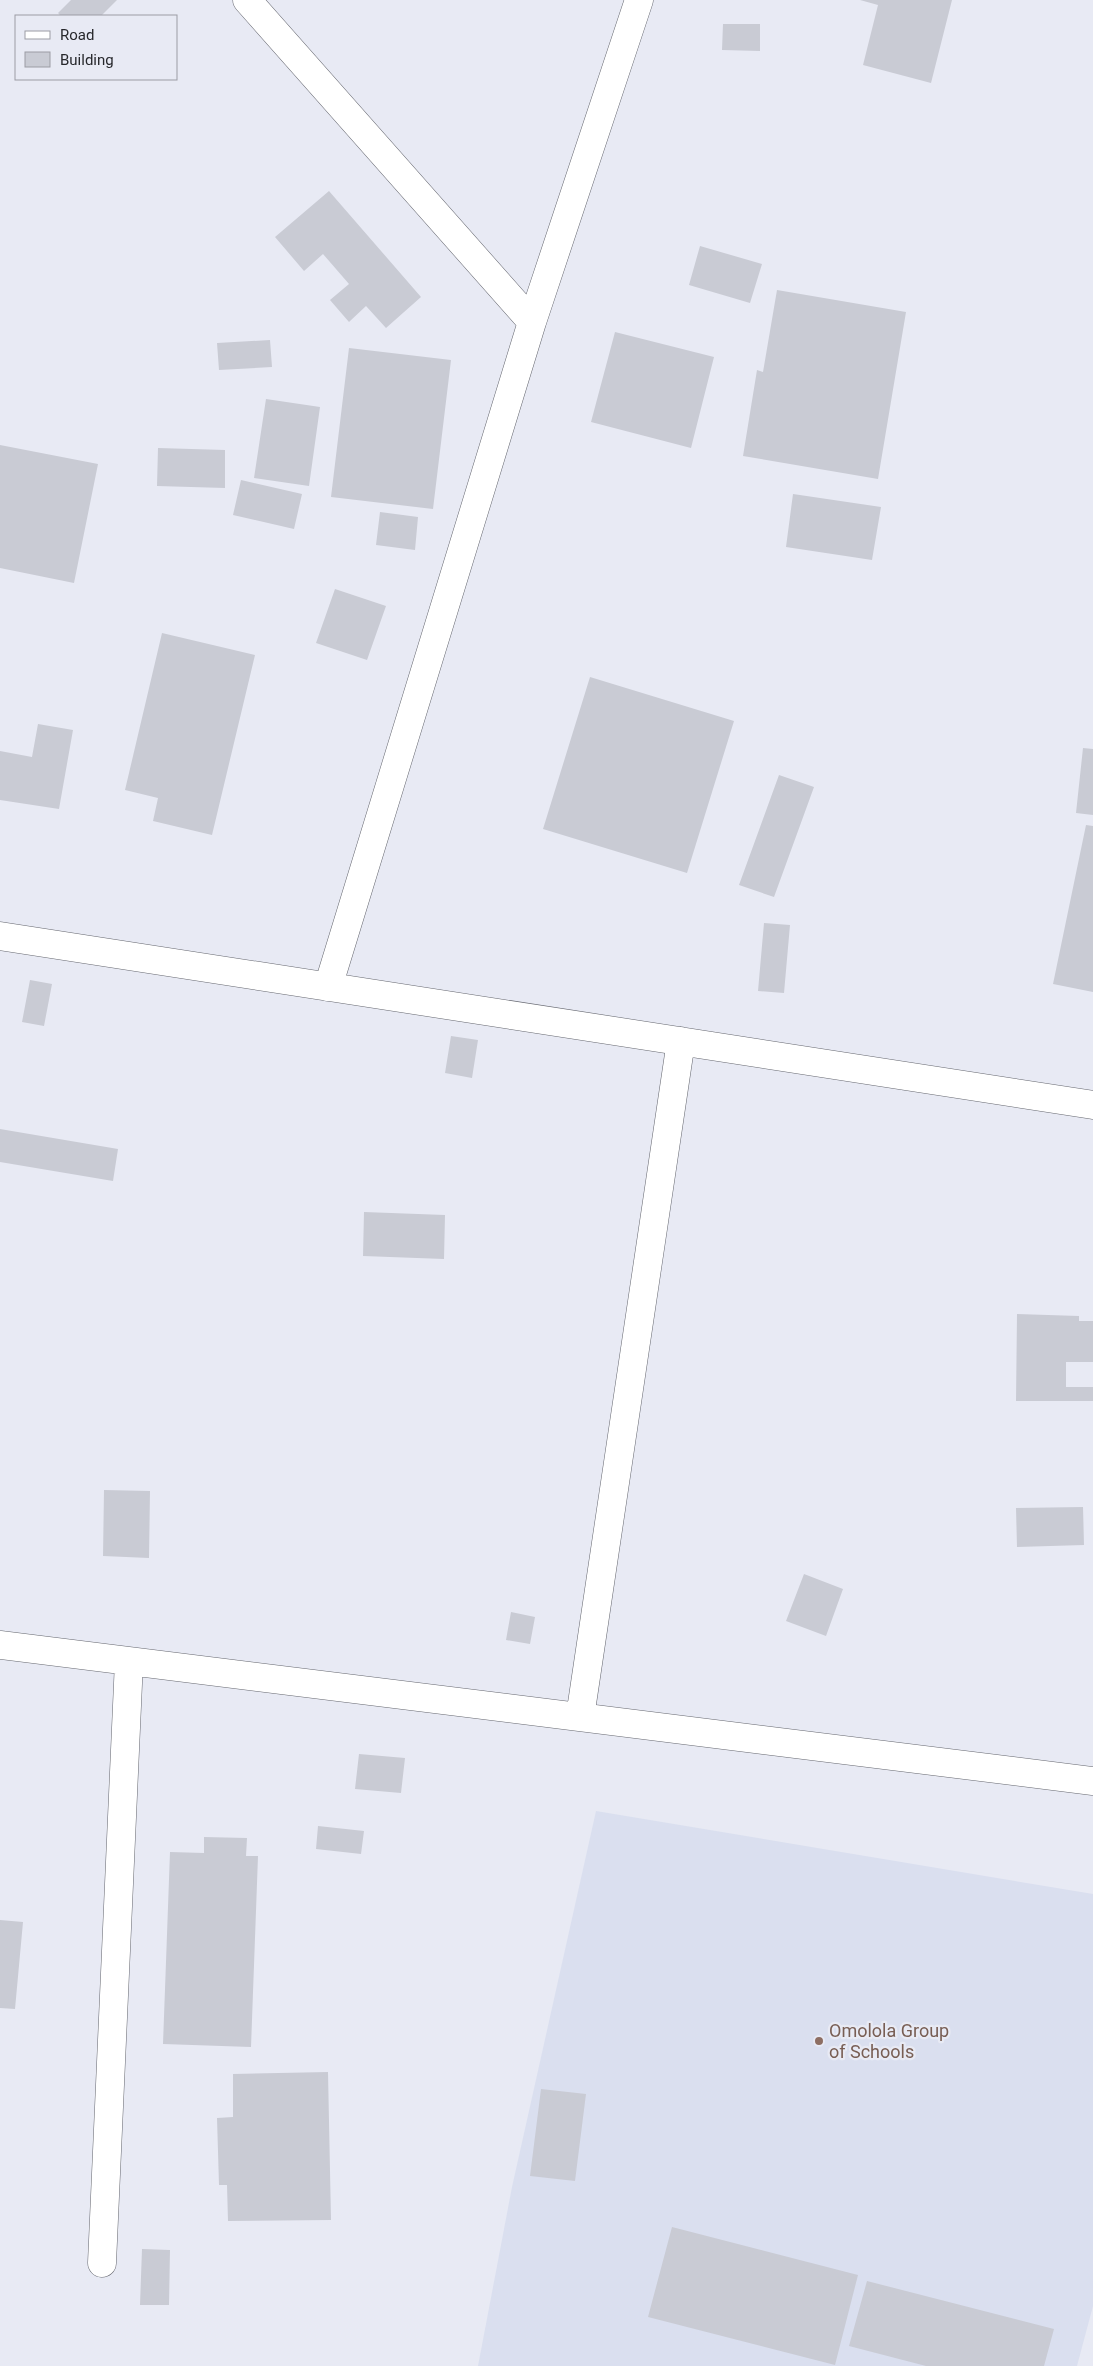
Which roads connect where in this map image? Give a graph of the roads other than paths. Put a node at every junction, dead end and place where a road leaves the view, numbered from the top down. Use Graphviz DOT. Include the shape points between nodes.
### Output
graph roads {
  1 [pos="247,0"];
  2 [pos="639,0"];
  3 [pos="532,322"];
  4 [pos="0,936"];
  5 [pos="328,987"];
  6 [pos="681,1041"];
  7 [pos="1093,1105"];
  8 [pos="0,1645"];
  9 [pos="128,1661"];
  10 [pos="580,1717"];
  11 [pos="1093,1781"];
  12 [pos="102,2262"];
  1 -- 3 [label="street"];
  2 -- 3 [label="street"];
  3 -- 5 [label="street"];
  4 -- 5 [label="street"];
  5 -- 6 [label="street"];
  6 -- 7 [label="street"];
  6 -- 10 [label="street"];
  8 -- 9 [label="street"];
  9 -- 10 [label="street"];
  9 -- 12 [label="street"];
  10 -- 11 [label="street"];
}
